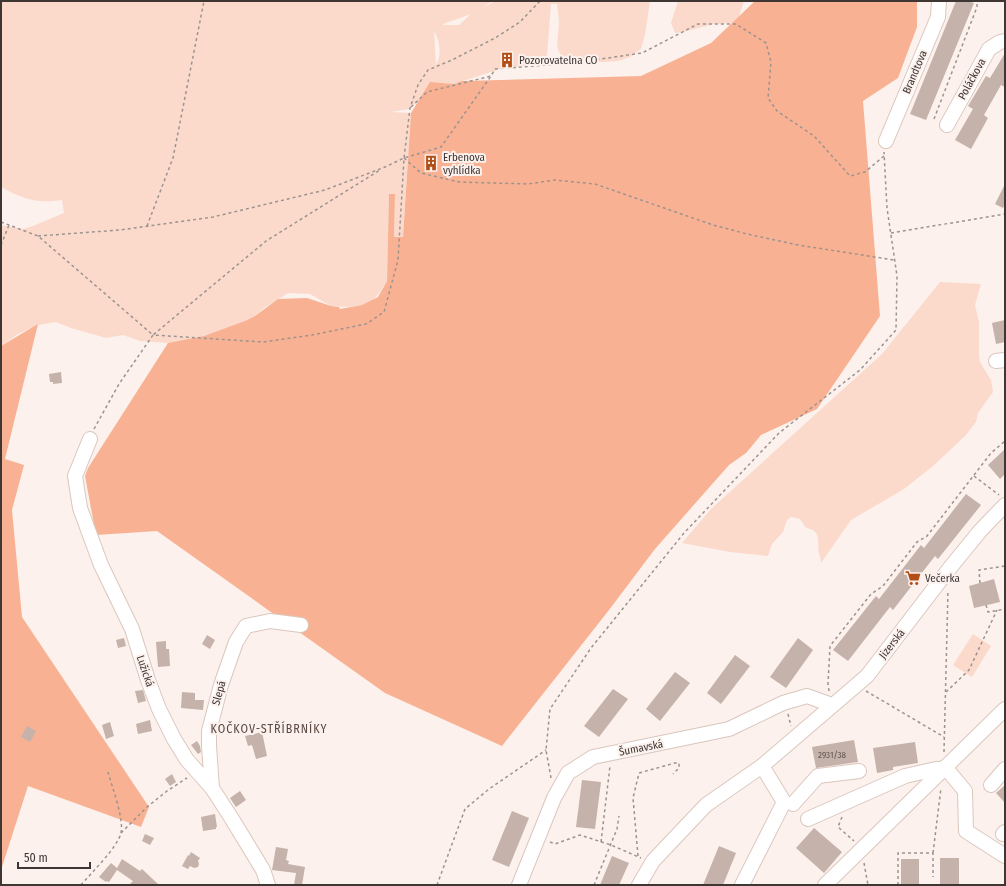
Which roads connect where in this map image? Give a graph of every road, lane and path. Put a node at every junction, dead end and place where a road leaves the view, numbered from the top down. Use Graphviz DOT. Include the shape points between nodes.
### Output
graph roads {
  1 [pos="204,1"];
  2 [pos="540,1"];
  3 [pos="939,1"];
  4 [pos="977,1"];
  5 [pos="1005,41"];
  6 [pos="491,76"];
  7 [pos="410,108"];
  8 [pos="940,122"];
  9 [pos="886,141"];
  10 [pos="404,158"];
  11 [pos="385,167"];
  12 [pos="1005,214"];
  13 [pos="1,222"];
  14 [pos="9,225"];
  15 [pos="147,226"];
  16 [pos="891,232"];
  17 [pos="38,236"];
  18 [pos="1,245"];
  19 [pos="895,260"];
  20 [pos="153,335"];
  21 [pos="90,439"];
  22 [pos="1005,442"];
  23 [pos="974,476"];
  24 [pos="1002,500"];
  25 [pos="1005,566"];
  26 [pos="949,569"];
  27 [pos="980,583"];
  28 [pos="986,605"];
  29 [pos="1005,609"];
  30 [pos="997,610"];
  31 [pos="300,625"];
  32 [pos="856,685"];
  33 [pos="946,693"];
  34 [pos="785,702"];
  35 [pos="832,705"];
  36 [pos="1005,709"];
  37 [pos="794,737"];
  38 [pos="944,737"];
  39 [pos="546,750"];
  40 [pos="611,754"];
  41 [pos="762,766"];
  42 [pos="944,768"];
  43 [pos="1005,769"];
  44 [pos="197,771"];
  45 [pos="859,771"];
  46 [pos="108,772"];
  47 [pos="673,774"];
  48 [pos="991,785"];
  49 [pos="212,788"];
  50 [pos="554,798"];
  51 [pos="849,801"];
  52 [pos="788,803"];
  53 [pos="619,816"];
  54 [pos="121,833"];
  55 [pos="539,837"];
  56 [pos="601,842"];
  57 [pos="610,845"];
  58 [pos="862,848"];
  59 [pos="933,853"];
  60 [pos="638,856"];
  61 [pos="1005,856"];
  62 [pos="651,864"];
  63 [pos="933,877"];
  64 [pos="81,885"];
  65 [pos="268,885"];
  66 [pos="437,885"];
  67 [pos="519,885"];
  68 [pos="594,885"];
  69 [pos="639,885"];
  70 [pos="742,885"];
  71 [pos="825,885"];
  72 [pos="868,885"];
  73 [pos="898,885"];
  1 -- 15 [label="path" via="172,158"];
  2 -- 7 [label="path" via="520,22 452,60 428,70 418,85"];
  3 -- 9 [label="street, Brandtova" via="938,17"];
  4 -- 8 [label="path"];
  5 -- 8 [label="street, Poláčkova" via="989,49"];
  6 -- 7 [label="path" via="427,92"];
  6 -- 10 [label="path" via="441,147"];
  6 -- 16 [label="path" via="495,69 573,63 642,52 698,24 736,24 766,43 771,62 768,98 777,111 814,136 850,176 865,172 884,156"];
  7 -- 10 [label="path"];
  10 -- 11 [label="path"];
  10 -- 19 [label="path" via="421,173 459,182 528,184 555,180 595,184 713,225 747,234 798,245"];
  10 -- 20 [label="path" via="398,260 384,312 366,324 263,342"];
  11 -- 15 [label="path" via="325,190 213,217"];
  11 -- 20 [label="path" via="266,241"];
  12 -- 16 [label="path"];
  13 -- 14 [label="path"];
  14 -- 17 [label="path"];
  14 -- 18 [label="path"];
  15 -- 17 [label="path"];
  16 -- 19 [label="path"];
  17 -- 20 [label="path"];
  19 -- 39 [label="path" via="896,330 860,370 779,433 684,533 591,648 550,710"];
  20 -- 21 [label="path" via="119,384"];
  21 -- 44 [label="street, Lužická" via="75,476 80,508 101,565 132,629 159,709 184,755"];
  22 -- 23 [label="path" via="991,453"];
  23 -- 24 [label="path"];
  23 -- 35 [label="path" via="927,536 917,542 883,586 871,594 830,646 828,684"];
  24 -- 26 [label="street, Jizerská"];
  25 -- 27 [label="path" via="979,570"];
  26 -- 32 [label="street, Jizerská" via="867,676"];
  26 -- 33 [label="path"];
  28 -- 30 [label="path" via="988,612"];
  29 -- 30 [label="path"];
  30 -- 33 [label="path" via="969,670"];
  31 -- 49 [label="street, Slepá" via="270,621 246,626 236,642 221,685 210,730"];
  32 -- 35 [label="street, Jizerská"];
  32 -- 38 [label="path"];
  33 -- 38 [label="path"];
  34 -- 35 [label="street, Šumavská" via="807,696"];
  34 -- 37 [label="path"];
  34 -- 40 [label="street, Šumavská" via="729,729"];
  35 -- 37 [label="street, Jizerská"];
  36 -- 42 [label="street"];
  37 -- 41 [label="street, Jizerská"];
  38 -- 42 [label="path"];
  39 -- 50 [label="path"];
  39 -- 66 [label="path" via="488,789 465,809"];
  40 -- 50 [label="street, Šumavská" via="593,757 568,773"];
  40 -- 56 [label="path"];
  41 -- 52 [label="street"];
  41 -- 62 [label="street, Jizerská" via="706,805"];
  42 -- 51 [label="street" via="905,776"];
  42 -- 58 [label="street"];
  42 -- 59 [label="path"];
  42 -- 61 [label="street" via="965,791 966,831"];
  43 -- 48 [label="street"];
  44 -- 49 [label="street, Lužická"];
  44 -- 54 [label="path" via="157,799"];
  45 -- 52 [label="street" via="818,776"];
  46 -- 54 [label="path" via="121,820"];
  47 -- 60 [label="path" via="679,768 679,763 639,773 633,798"];
  49 -- 65 [label="street, Lužická" via="254,854"];
  50 -- 55 [label="street, Šumavská"];
  51 -- 52 [label="street" via="808,824"];
  51 -- 58 [label="path" via="838,827"];
  52 -- 70 [label="street"];
  53 -- 57 [label="path"];
  54 -- 64 [label="path" via="113,847"];
  55 -- 56 [label="path" via="555,844 580,835"];
  55 -- 67 [label="street, Šumavská"];
  56 -- 57 [label="path"];
  57 -- 60 [label="path"];
  57 -- 68 [label="path"];
  58 -- 71 [label="street"];
  58 -- 72 [label="path"];
  59 -- 63 [label="path"];
  59 -- 73 [label="path" via="898,853"];
  60 -- 62 [label="path"];
  62 -- 69 [label="street, Jizerská"];
}
